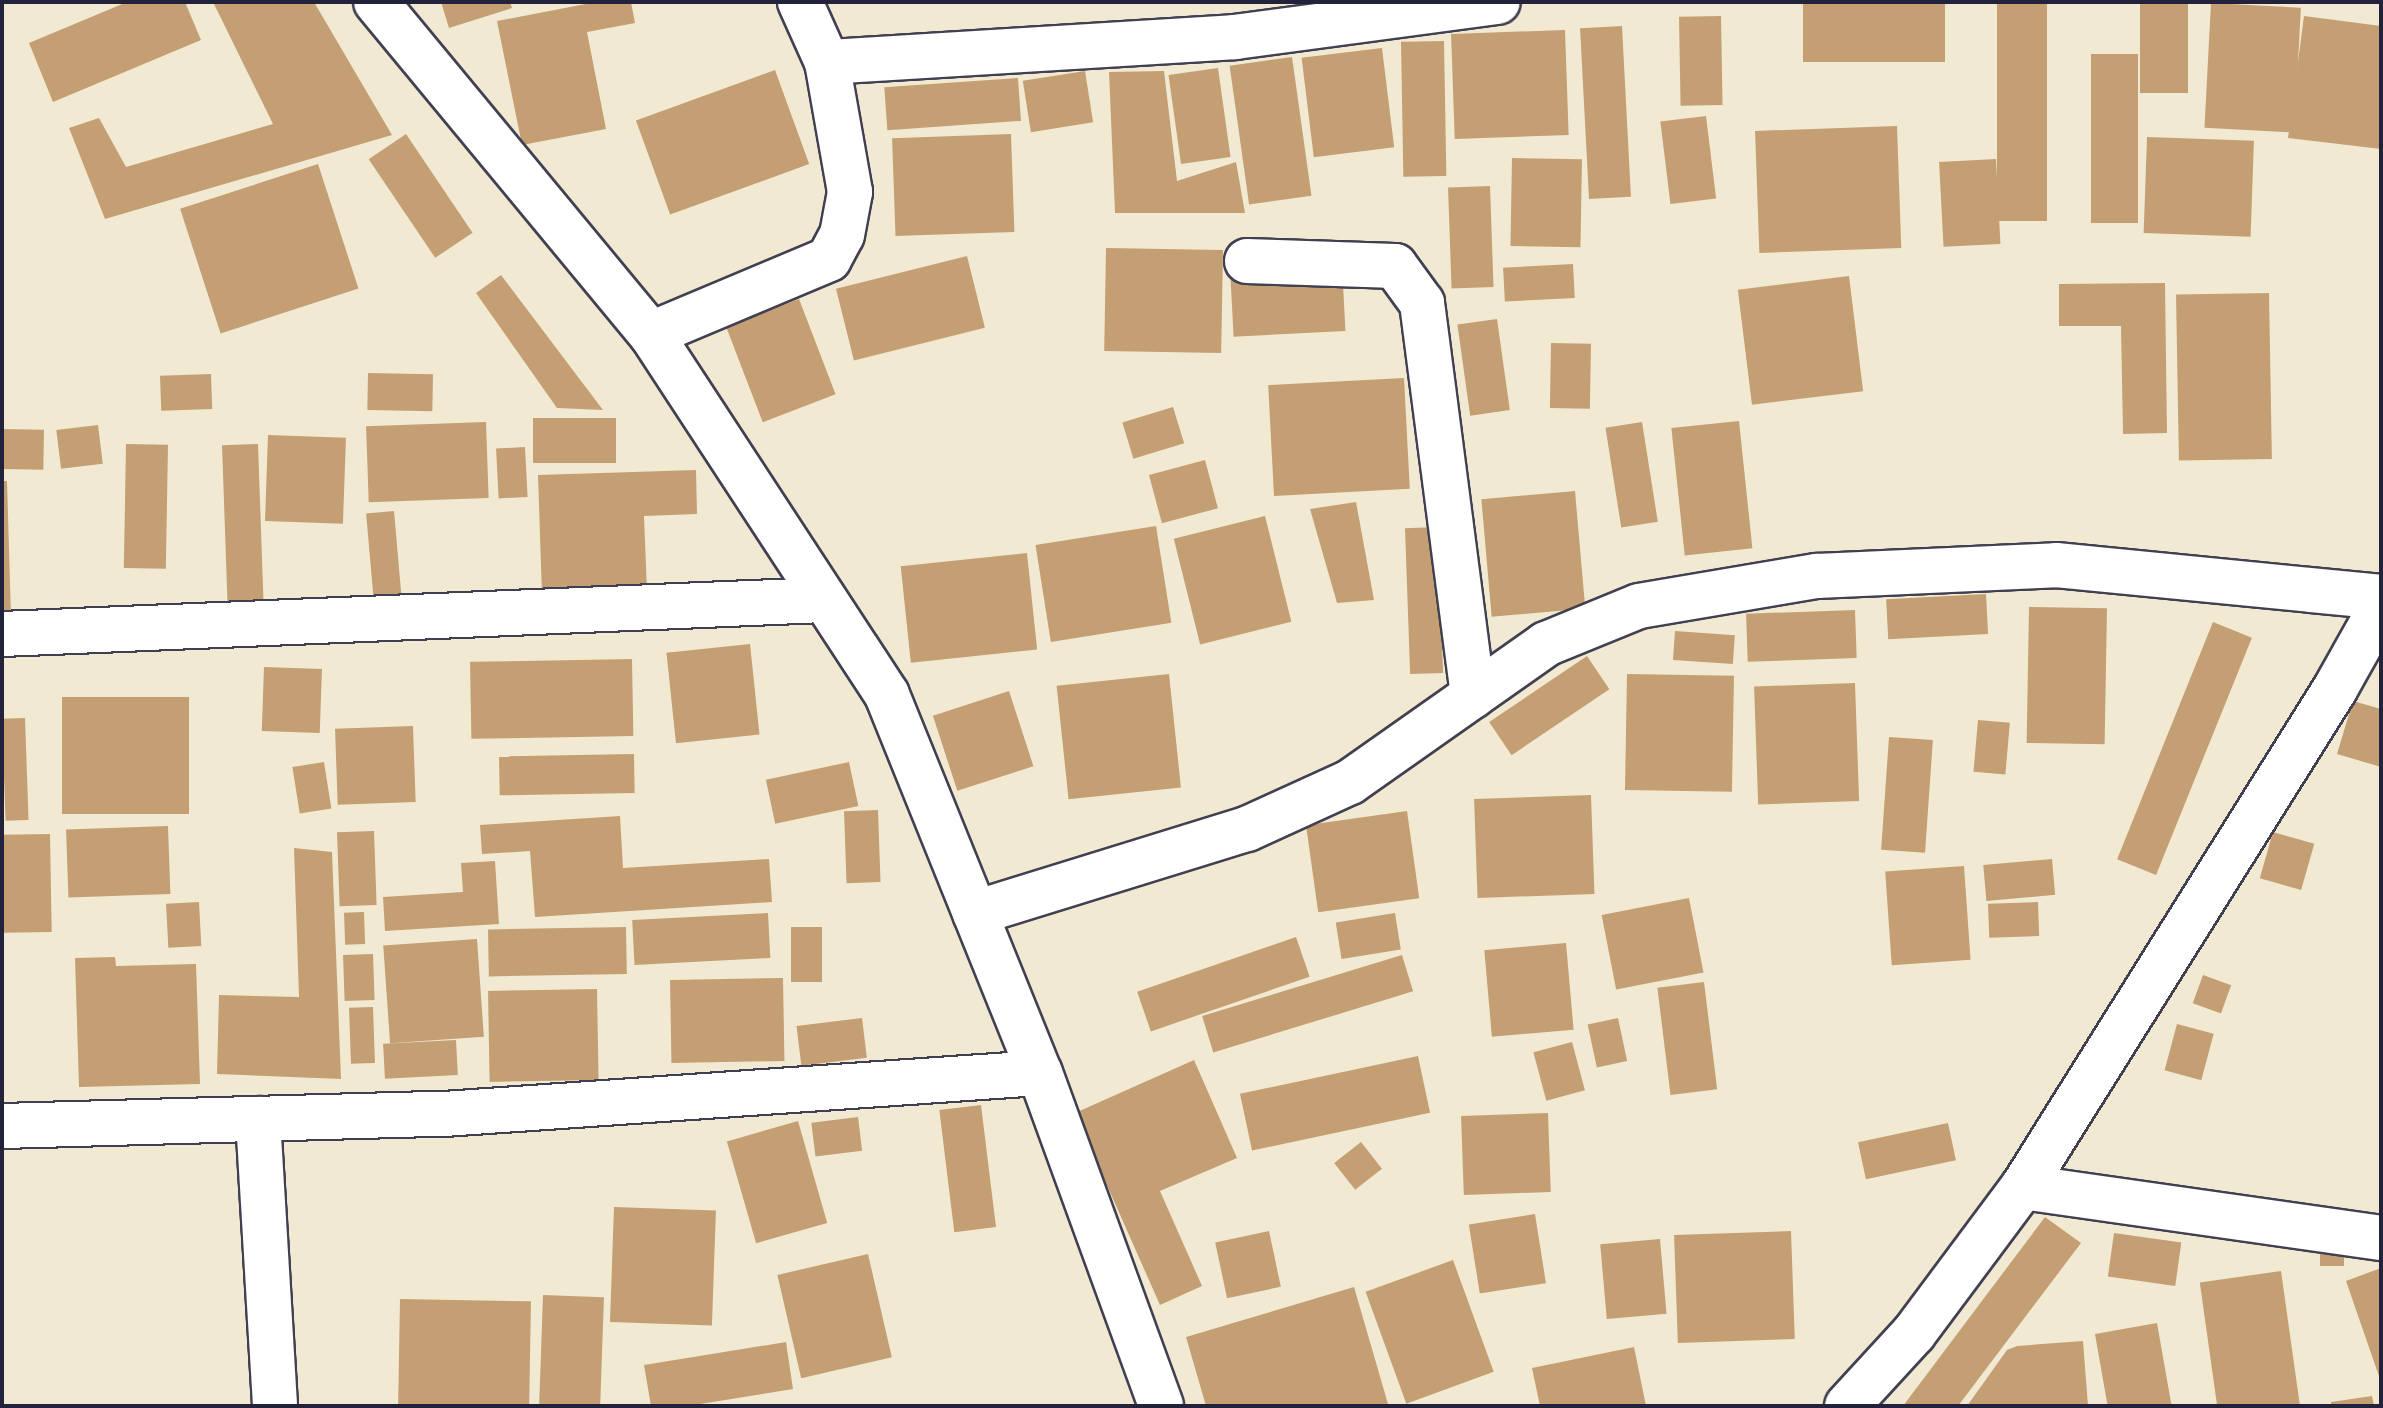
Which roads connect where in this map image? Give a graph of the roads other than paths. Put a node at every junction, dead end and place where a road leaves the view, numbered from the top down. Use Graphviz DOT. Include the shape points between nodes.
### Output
graph roads {
  1 [pos="376,2"];
  2 [pos="800,2"];
  3 [pos="1498,2"];
  4 [pos="827,62"];
  5 [pos="1247,261"];
  6 [pos="651,334"];
  7 [pos="2381,597"];
  8 [pos="822,600"];
  9 [pos="2381,607"];
  10 [pos="2,634"];
  11 [pos="1473,696"];
  12 [pos="975,913"];
  13 [pos="1040,1073"];
  14 [pos="258,1119"];
  15 [pos="2,1126"];
  16 [pos="2023,1187"];
  17 [pos="2381,1238"];
  18 [pos="275,1406"];
  19 [pos="1161,1406"];
  20 [pos="1847,1406"];
  1 -- 6 [label="street"];
  2 -- 4 [label="street"];
  3 -- 4 [label="street" via="1235,37"];
  4 -- 6 [label="street" via="850,192 842,235 829,259"];
  5 -- 11 [label="street" via="1395,266 1422,303"];
  6 -- 8 [label="street"];
  7 -- 11 [label="street" via="2056,565 1817,576 1639,606 1546,644"];
  8 -- 10 [label="street"];
  8 -- 12 [label="street" via="887,695"];
  9 -- 16 [label="street"];
  11 -- 12 [label="street" via="1350,782 1247,829"];
  12 -- 13 [label="street"];
  13 -- 14 [label="street" via="444,1114"];
  13 -- 19 [label="street"];
  14 -- 15 [label="street"];
  14 -- 18 [label="street"];
  16 -- 17 [label="street"];
  16 -- 20 [label="street" via="1914,1333"];
}
